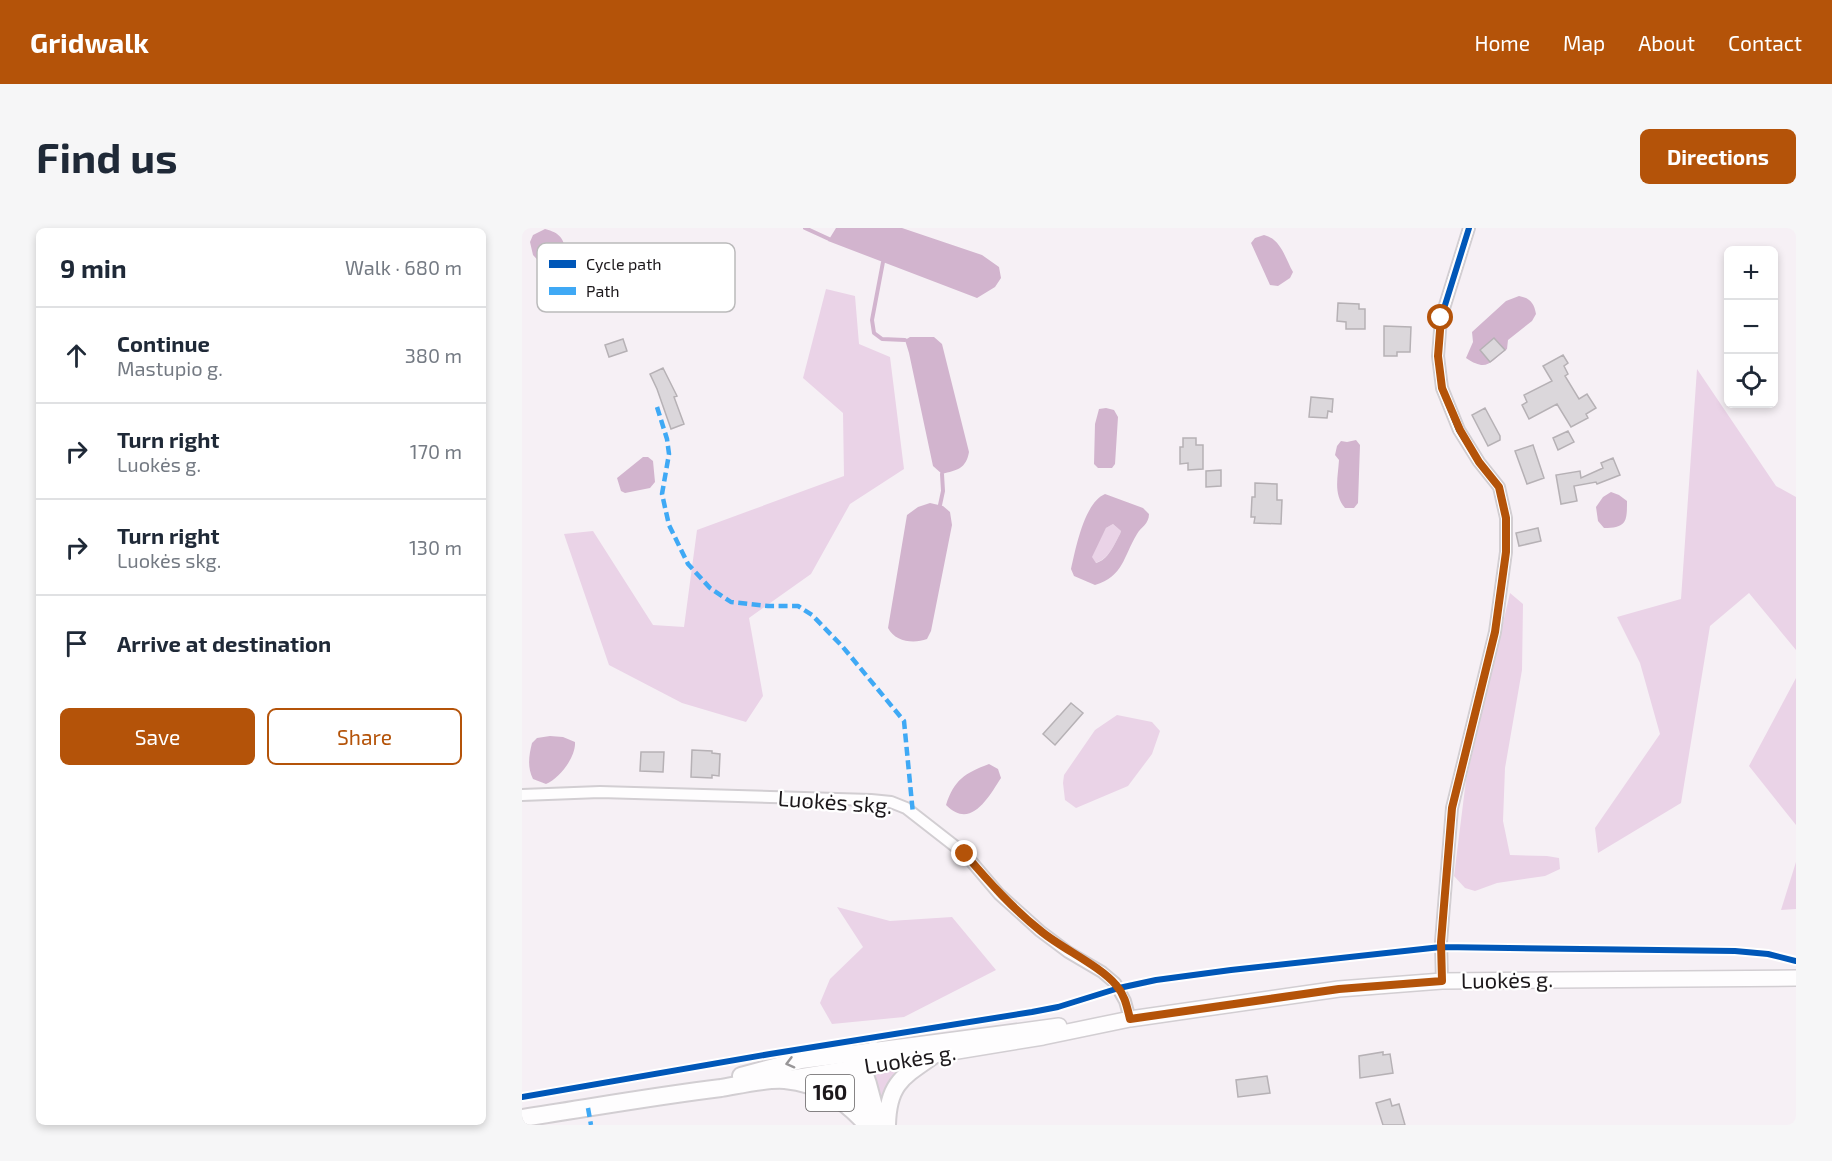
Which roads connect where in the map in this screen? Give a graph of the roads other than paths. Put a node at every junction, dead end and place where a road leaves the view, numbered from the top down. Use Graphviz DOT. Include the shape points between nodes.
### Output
graph roads {
  1 [pos="1469,228"];
  2 [pos="522,795"];
  3 [pos="1796,978"];
  4 [pos="1442,981"];
  5 [pos="1130,1019"];
  6 [pos="1113,1022"];
  7 [pos="874,1050"];
  8 [pos="848,1054"];
  9 [pos="934,1055"];
  10 [pos="862,1067"];
  11 [pos="783,1080"];
  12 [pos="670,1094"];
  13 [pos="522,1118"];
  14 [pos="867,1125"];
  15 [pos="879,1125"];
  16 [pos="886,1125"];
  1 -- 4 [label="street" via="1441,318 1438,356 1442,388 1460,430 1499,487 1506,518 1506,552 1495,632 1452,808 1441,942"];
  2 -- 5 [label="street, Luokės skg." via="600,792 891,802 906,808 965,854 999,894 1040,931 1115,983"];
  3 -- 4 [label="main road, Luokės g."];
  4 -- 5 [label="main road, Luokės g." via="1339,989"];
  5 -- 6 [label="main road, Luokės g."];
  6 -- 7 [label="main road, Luokės g." via="1041,1027"];
  6 -- 9 [label="main road, Luokės g."];
  7 -- 8 [label="main road, Luokės g."];
  7 -- 10 [label="main road, 160"];
  8 -- 10 [label="main road, 160"];
  8 -- 12 [label="main road, Luokės g. / 160, one-way" via="801,1060"];
  9 -- 10 [label="main road, Luokės g."];
  9 -- 16 [label="main road, 160" via="897,1084 889,1097"];
  10 -- 11 [label="main road, Luokės g."];
  10 -- 14 [label="main road, 160" via="856,1092"];
  10 -- 15 [label="main road, 160"];
  11 -- 12 [label="main road, Luokės g. / 160"];
  11 -- 14 [label="main road, 160" via="824,1090 852,1108"];
  12 -- 13 [label="main road, Luokės g. / 160"];
}
